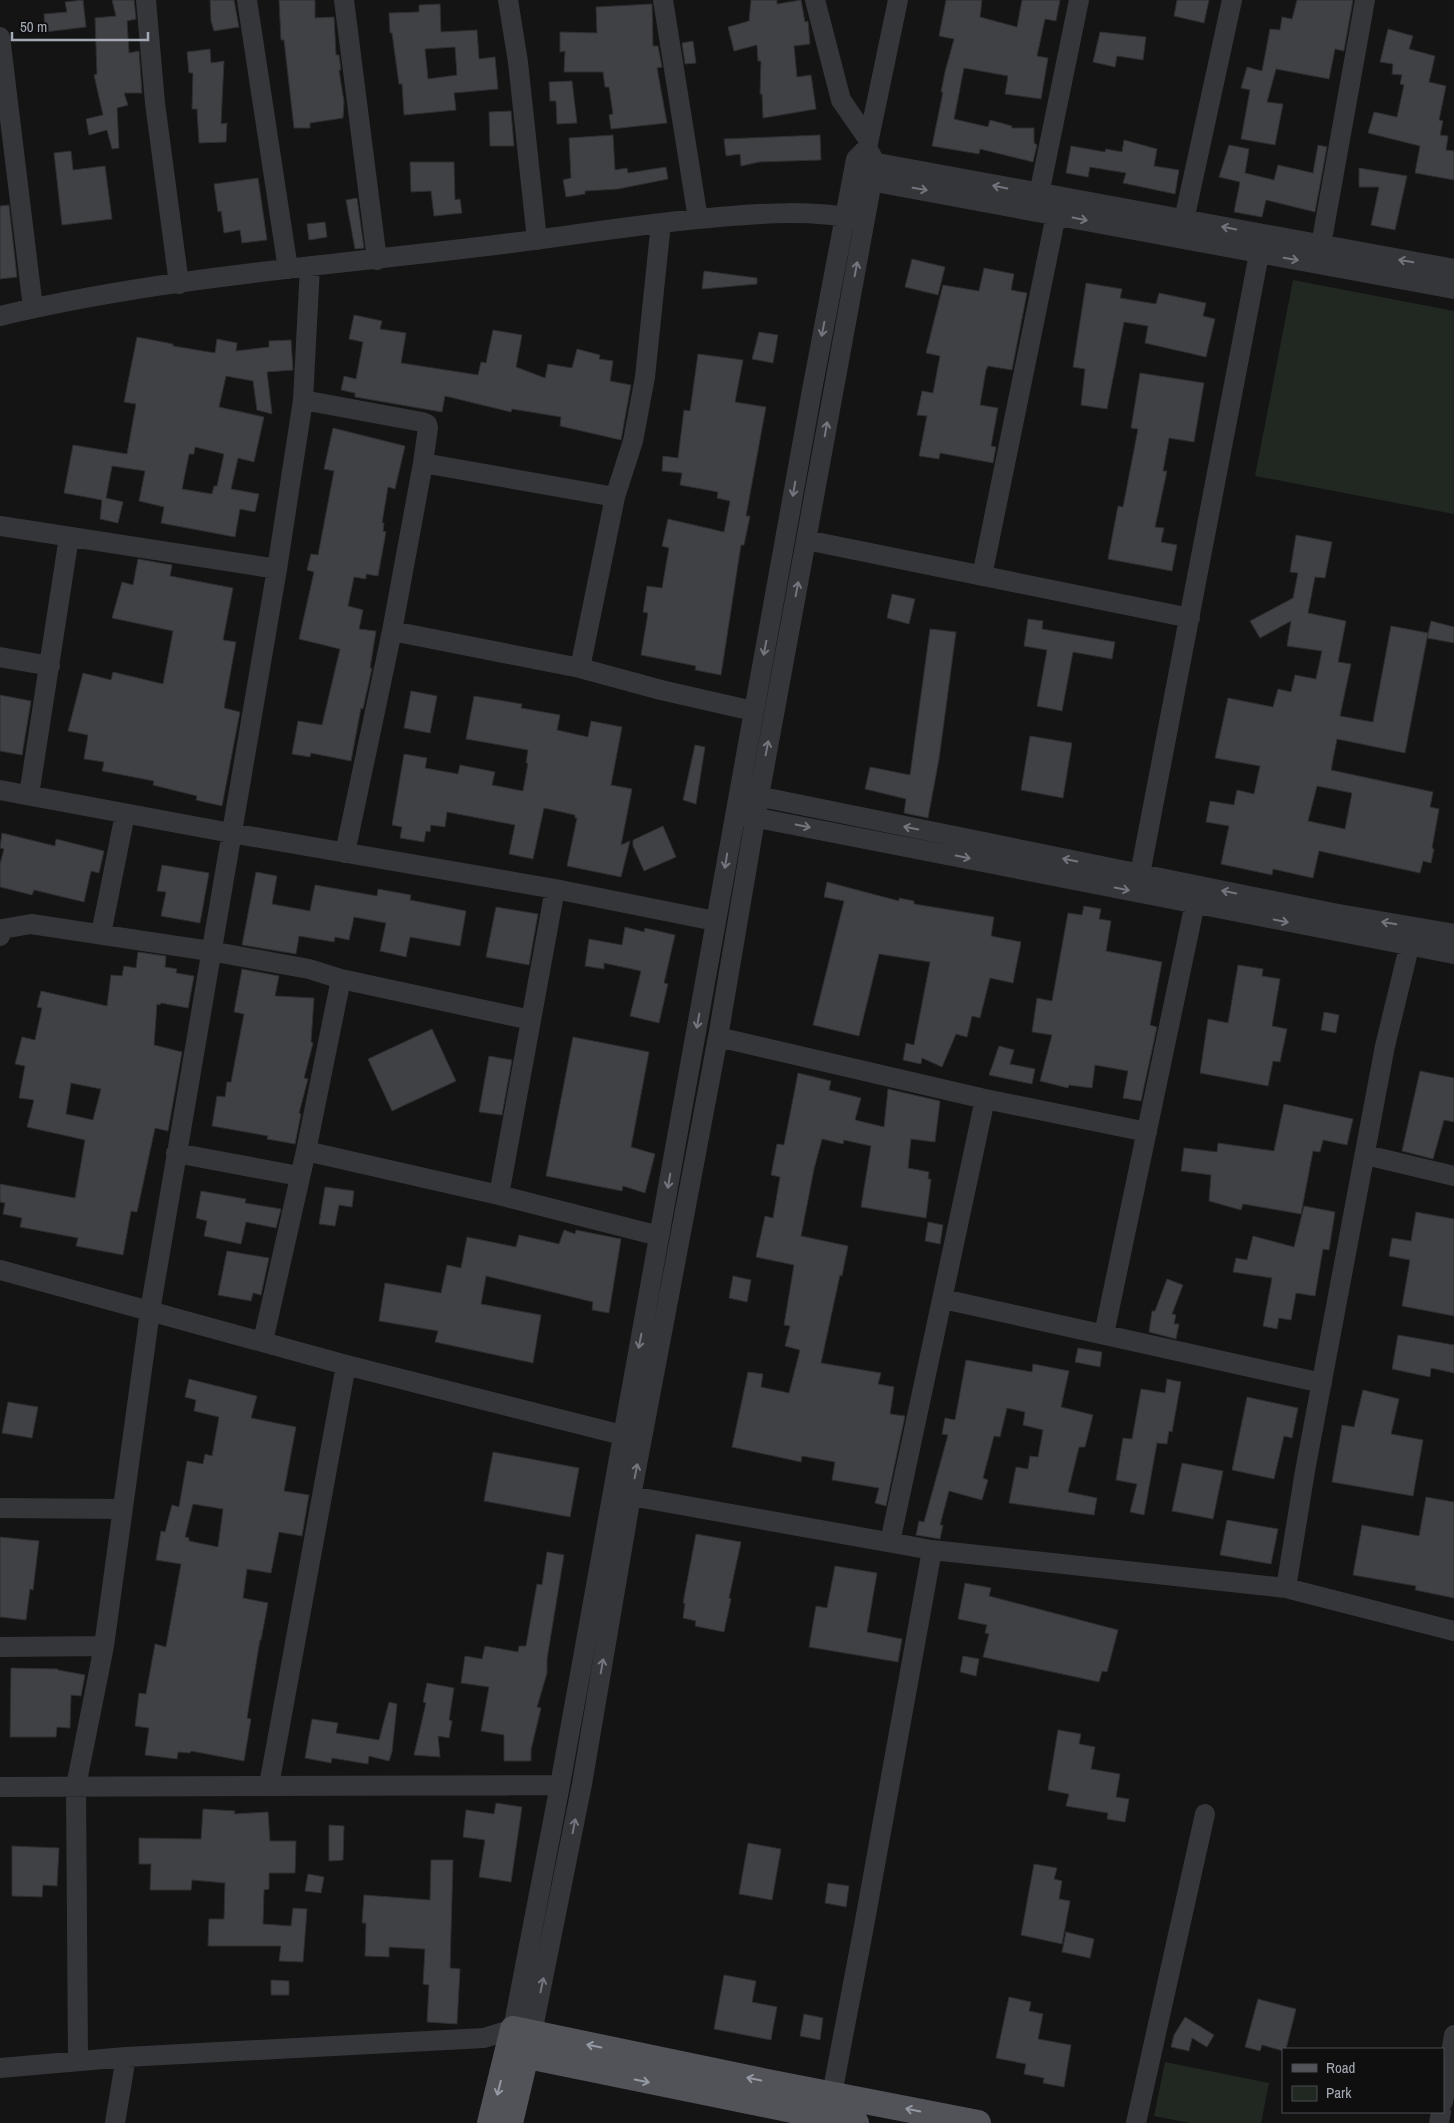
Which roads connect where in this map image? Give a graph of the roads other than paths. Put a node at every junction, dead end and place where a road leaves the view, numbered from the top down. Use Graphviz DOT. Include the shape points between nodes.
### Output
graph roads {
  1 [pos="146,0"];
  2 [pos="248,0"];
  3 [pos="344,0"];
  4 [pos="508,0"];
  5 [pos="662,0"];
  6 [pos="815,0"];
  7 [pos="898,0"];
  8 [pos="1079,0"];
  9 [pos="1232,0"];
  10 [pos="1365,0"];
  11 [pos="0,37"];
  12 [pos="865,161"];
  13 [pos="1039,194"];
  14 [pos="1056,215"];
  15 [pos="698,219"];
  16 [pos="855,219"];
  17 [pos="1184,220"];
  18 [pos="661,223"];
  19 [pos="537,240"];
  20 [pos="1322,246"];
  21 [pos="1259,254"];
  22 [pos="377,260"];
  23 [pos="310,266"];
  24 [pos="288,269"];
  25 [pos="1454,270"];
  26 [pos="179,284"];
  27 [pos="1454,289"];
  28 [pos="33,308"];
  29 [pos="0,316"];
  30 [pos="303,400"];
  31 [pos="423,463"];
  32 [pos="615,497"];
  33 [pos="0,526"];
  34 [pos="69,536"];
  35 [pos="806,540"];
  36 [pos="277,568"];
  37 [pos="982,576"];
  38 [pos="1190,618"];
  39 [pos="392,631"];
  40 [pos="0,657"];
  41 [pos="50,666"];
  42 [pos="580,668"];
  43 [pos="753,711"];
  44 [pos="0,790"];
  45 [pos="738,792"];
  46 [pos="29,795"];
  47 [pos="758,796"];
  48 [pos="734,813"];
  49 [pos="125,814"];
  50 [pos="755,817"];
  51 [pos="231,833"];
  52 [pos="345,853"];
  53 [pos="1140,874"];
  54 [pos="555,889"];
  55 [pos="1195,903"];
  56 [pos="715,921"];
  57 [pos="101,934"];
  58 [pos="1454,934"];
  59 [pos="0,936"];
  60 [pos="1412,937"];
  61 [pos="210,951"];
  62 [pos="1454,954"];
  63 [pos="341,979"];
  64 [pos="531,1020"];
  65 [pos="718,1037"];
  66 [pos="985,1099"];
  67 [pos="1147,1132"];
  68 [pos="306,1151"];
  69 [pos="176,1153"];
  70 [pos="1366,1155"];
  71 [pos="299,1176"];
  72 [pos="1454,1176"];
  73 [pos="499,1195"];
  74 [pos="659,1236"];
  75 [pos="0,1270"];
  76 [pos="942,1299"];
  77 [pos="150,1311"];
  78 [pos="1104,1334"];
  79 [pos="263,1341"];
  80 [pos="346,1365"];
  81 [pos="1322,1383"];
  82 [pos="622,1436"];
  83 [pos="631,1496"];
  84 [pos="0,1508"];
  85 [pos="124,1509"];
  86 [pos="890,1542"];
  87 [pos="932,1550"];
  88 [pos="1286,1588"];
  89 [pos="1454,1631"];
  90 [pos="104,1646"];
  91 [pos="0,1647"];
  92 [pos="269,1785"];
  93 [pos="560,1785"];
  94 [pos="76,1786"];
  95 [pos="0,1787"];
  96 [pos="1205,1814"];
  97 [pos="1454,2035"];
  98 [pos="520,2043"];
  99 [pos="126,2057"];
  100 [pos="78,2060"];
  101 [pos="0,2068"];
  102 [pos="1444,2096"];
  103 [pos="838,2115"];
  104 [pos="115,2123"];
  105 [pos="490,2123"];
  106 [pos="510,2123"];
  107 [pos="978,2123"];
  108 [pos="1136,2123"];
  1 -- 26 [label="street" via="155,103"];
  2 -- 24 [label="street"];
  3 -- 22 [label="street"];
  4 -- 19 [label="street"];
  5 -- 15 [label="street"];
  6 -- 12 [label="street" via="841,100"];
  7 -- 12 [label="street"];
  8 -- 13 [label="street"];
  9 -- 17 [label="street"];
  10 -- 20 [label="street"];
  11 -- 28 [label="street"];
  13 -- 12 [label="street, one-way"];
  12 -- 14 [label="street, one-way"];
  12 -- 16 [label="street"];
  13 -- 17 [label="street"];
  14 -- 21 [label="street, one-way"];
  14 -- 37 [label="street"];
  15 -- 16 [label="street" via="803,212"];
  15 -- 18 [label="street"];
  35 -- 16 [label="street, one-way"];
  16 -- 43 [label="street, one-way"];
  20 -- 17 [label="street, one-way"];
  18 -- 19 [label="street"];
  18 -- 32 [label="street" via="645,377 633,441"];
  19 -- 22 [label="street"];
  25 -- 20 [label="street, one-way"];
  21 -- 27 [label="street, one-way"];
  21 -- 38 [label="street"];
  22 -- 23 [label="street"];
  23 -- 24 [label="street"];
  23 -- 30 [label="street"];
  24 -- 26 [label="street"];
  26 -- 28 [label="street"];
  28 -- 29 [label="street"];
  30 -- 31 [label="street" via="427,424"];
  30 -- 36 [label="street"];
  31 -- 32 [label="street"];
  31 -- 39 [label="street"];
  32 -- 42 [label="street"];
  33 -- 34 [label="street"];
  34 -- 36 [label="street"];
  34 -- 41 [label="street"];
  35 -- 37 [label="street"];
  47 -- 35 [label="street, one-way"];
  36 -- 51 [label="street"];
  37 -- 38 [label="street"];
  38 -- 53 [label="street"];
  39 -- 42 [label="street"];
  39 -- 52 [label="street"];
  40 -- 41 [label="street"];
  41 -- 46 [label="street"];
  42 -- 43 [label="street"];
  43 -- 45 [label="street"];
  44 -- 46 [label="street"];
  45 -- 47 [label="street"];
  45 -- 48 [label="street"];
  46 -- 49 [label="street"];
  47 -- 50 [label="street"];
  53 -- 47 [label="street, one-way"];
  48 -- 50 [label="street"];
  48 -- 56 [label="street, one-way"];
  49 -- 51 [label="street"];
  49 -- 57 [label="street"];
  50 -- 55 [label="street, one-way"];
  50 -- 65 [label="street"];
  51 -- 52 [label="street"];
  51 -- 61 [label="street"];
  52 -- 54 [label="street"];
  60 -- 53 [label="street, one-way"];
  54 -- 56 [label="street"];
  54 -- 64 [label="street"];
  55 -- 60 [label="street, one-way"];
  55 -- 67 [label="street"];
  56 -- 74 [label="street, one-way"];
  57 -- 59 [label="street" via="31,924 2,930"];
  57 -- 61 [label="street"];
  58 -- 60 [label="street"];
  60 -- 62 [label="street"];
  60 -- 70 [label="street" via="1385,1046"];
  61 -- 63 [label="street" via="309,969"];
  61 -- 69 [label="street"];
  63 -- 64 [label="street"];
  63 -- 68 [label="street"];
  64 -- 73 [label="street"];
  65 -- 66 [label="street"];
  83 -- 65 [label="street, one-way"];
  66 -- 67 [label="street"];
  66 -- 76 [label="street"];
  67 -- 78 [label="street"];
  68 -- 71 [label="street"];
  68 -- 73 [label="street"];
  69 -- 71 [label="street"];
  69 -- 77 [label="street"];
  70 -- 72 [label="street"];
  70 -- 81 [label="street"];
  71 -- 79 [label="street"];
  73 -- 74 [label="street"];
  74 -- 82 [label="street, one-way"];
  75 -- 77 [label="street"];
  76 -- 78 [label="street"];
  76 -- 86 [label="street"];
  77 -- 79 [label="street"];
  77 -- 85 [label="street"];
  78 -- 81 [label="street"];
  79 -- 80 [label="street"];
  80 -- 82 [label="street"];
  80 -- 92 [label="street"];
  81 -- 88 [label="street"];
  82 -- 93 [label="street"];
  83 -- 86 [label="street"];
  98 -- 83 [label="street, one-way" via="580,1794"];
  84 -- 85 [label="street"];
  85 -- 90 [label="street"];
  86 -- 87 [label="street"];
  87 -- 88 [label="street"];
  87 -- 103 [label="street"];
  88 -- 89 [label="street"];
  90 -- 91 [label="street"];
  90 -- 94 [label="street"];
  92 -- 93 [label="street"];
  92 -- 94 [label="street"];
  93 -- 98 [label="street"];
  94 -- 95 [label="street"];
  94 -- 100 [label="street"];
  96 -- 108 [label="street"];
  97 -- 102 [label="street"];
  98 -- 99 [label="street" via="484,2038"];
  98 -- 103 [label="main road"];
  98 -- 105 [label="main road, one-way"];
  98 -- 106 [label="main road"];
  99 -- 100 [label="street"];
  99 -- 104 [label="street"];
  100 -- 101 [label="street"];
  107 -- 103 [label="main road, one-way"];
}
